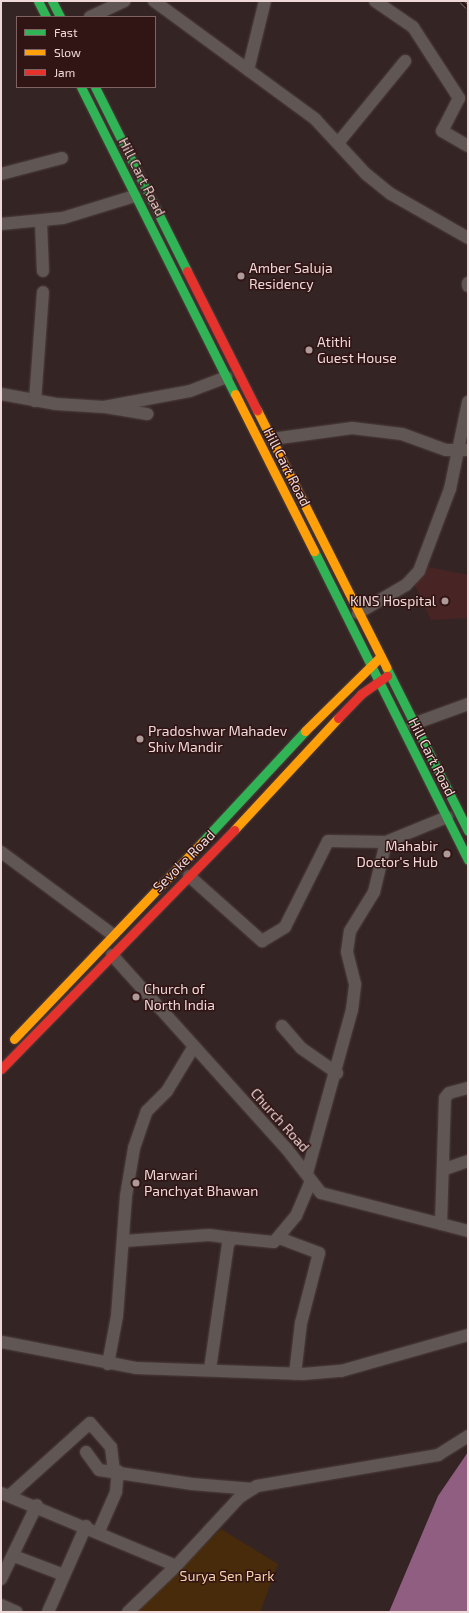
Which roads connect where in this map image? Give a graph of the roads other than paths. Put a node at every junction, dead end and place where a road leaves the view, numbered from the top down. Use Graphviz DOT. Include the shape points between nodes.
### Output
graph roads {
  1 [pos="38,1"];
  2 [pos="52,1"];
  3 [pos="124,1"];
  4 [pos="154,1"];
  5 [pos="265,1"];
  6 [pos="375,1"];
  7 [pos="46,16"];
  8 [pos="60,16"];
  9 [pos="92,16"];
  10 [pos="405,61"];
  11 [pos="248,70"];
  12 [pos="81,88"];
  13 [pos="96,88"];
  14 [pos="338,142"];
  15 [pos="468,146"];
  16 [pos="62,158"];
  17 [pos="1,174"];
  18 [pos="135,196"];
  19 [pos="41,222"];
  20 [pos="1,224"];
  21 [pos="468,238"];
  22 [pos="43,271"];
  23 [pos="43,292"];
  24 [pos="226,377"];
  25 [pos="1,394"];
  26 [pos="147,396"];
  27 [pos="35,401"];
  28 [pos="468,402"];
  29 [pos="104,407"];
  30 [pos="272,439"];
  31 [pos="463,450"];
  32 [pos="358,613"];
  33 [pos="380,658"];
  34 [pos="369,664"];
  35 [pos="389,675"];
  36 [pos="377,682"];
  37 [pos="468,704"];
  38 [pos="414,724"];
  39 [pos="238,804"];
  40 [pos="249,814"];
  41 [pos="446,817"];
  42 [pos="468,831"];
  43 [pos="386,842"];
  44 [pos="1,852"];
  45 [pos="468,860"];
  46 [pos="189,876"];
  47 [pos="113,935"];
  48 [pos="123,944"];
  49 [pos="112,956"];
  50 [pos="282,1026"];
  51 [pos="6,1047"];
  52 [pos="193,1048"];
  53 [pos="1,1069"];
  54 [pos="337,1073"];
  55 [pos="468,1088"];
  56 [pos="468,1161"];
  57 [pos="445,1169"];
  58 [pos="309,1177"];
  59 [pos="441,1224"];
  60 [pos="468,1231"];
  61 [pos="233,1238"];
  62 [pos="278,1238"];
  63 [pos="124,1241"];
  64 [pos="468,1335"];
  65 [pos="1,1342"];
  66 [pos="108,1364"];
  67 [pos="210,1369"];
  68 [pos="295,1374"];
  69 [pos="468,1436"];
  70 [pos="86,1452"];
  71 [pos="116,1471"];
  72 [pos="253,1488"];
  73 [pos="5,1494"];
  74 [pos="36,1505"];
  75 [pos="86,1526"];
  76 [pos="99,1531"];
  77 [pos="14,1556"];
  78 [pos="176,1566"];
  79 [pos="64,1575"];
  80 [pos="1,1579"];
  81 [pos="1,1605"];
  82 [pos="17,1612"];
  83 [pos="48,1612"];
  84 [pos="128,1612"];
  1 -- 7 [label="main road"];
  2 -- 8 [label="main road"];
  3 -- 9 [label="street"];
  4 -- 11 [label="street"];
  5 -- 11 [label="street"];
  6 -- 15 [label="street" via="413,27 458,98 442,131"];
  10 -- 14 [label="street"];
  11 -- 14 [label="street" via="315,119"];
  12 -- 18 [label="main road, Hill Cart Road"];
  13 -- 30 [label="main road, Hill Cart Road"];
  14 -- 21 [label="street" via="366,174 391,194"];
  16 -- 17 [label="street"];
  18 -- 19 [label="street"];
  18 -- 24 [label="main road, Hill Cart Road"];
  19 -- 20 [label="street"];
  19 -- 22 [label="street"];
  23 -- 27 [label="street"];
  24 -- 26 [label="street" via="190,391"];
  24 -- 34 [label="main road, Hill Cart Road"];
  25 -- 27 [label="street"];
  26 -- 29 [label="street"];
  26 -- 29 [label="street" via="147,415"];
  27 -- 29 [label="street"];
  28 -- 31 [label="street"];
  30 -- 31 [label="street" via="352,428 402,434 436,448"];
  30 -- 32 [label="main road, Hill Cart Road"];
  31 -- 32 [label="street" via="419,571 406,585"];
  32 -- 33 [label="main road, Hill Cart Road"];
  33 -- 34 [label="main road, Sevoke Road"];
  33 -- 35 [label="main road, Hill Cart Road"];
  34 -- 36 [label="main road, Hill Cart Road"];
  34 -- 39 [label="main road, Sevoke Road"];
  35 -- 36 [label="main road, Sevoke Road"];
  35 -- 38 [label="main road, Hill Cart Road"];
  36 -- 40 [label="main road, Sevoke Road" via="360,694"];
  36 -- 41 [label="main road, Hill Cart Road"];
  37 -- 38 [label="street"];
  38 -- 42 [label="main road, Hill Cart Road"];
  39 -- 40 [label="main road"];
  39 -- 47 [label="main road, Sevoke Road"];
  40 -- 46 [label="main road, Sevoke Road"];
  41 -- 43 [label="street"];
  41 -- 45 [label="main road, Hill Cart Road"];
  43 -- 46 [label="street" via="328,841 285,927 262,941"];
  43 -- 54 [label="street" via="374,892 354,921 347,944 354,974 354,994"];
  44 -- 47 [label="street"];
  46 -- 48 [label="main road, Sevoke Road"];
  47 -- 48 [label="main road"];
  47 -- 51 [label="main road, Sevoke Road"];
  48 -- 49 [label="main road, Sevoke Road"];
  49 -- 52 [label="street, Church Road"];
  49 -- 53 [label="main road, Sevoke Road"];
  50 -- 54 [label="street" via="300,1048"];
  52 -- 58 [label="street, Church Road"];
  52 -- 63 [label="street" via="167,1090 147,1111 141,1127 129,1169"];
  54 -- 58 [label="street"];
  55 -- 57 [label="street" via="445,1097"];
  56 -- 57 [label="street"];
  57 -- 59 [label="street"];
  58 -- 59 [label="street, Church Road" via="321,1193 331,1198"];
  58 -- 62 [label="street" via="296,1216"];
  59 -- 60 [label="street, Church Road"];
  61 -- 62 [label="street" via="269,1244"];
  61 -- 63 [label="street" via="209,1236"];
  61 -- 67 [label="street" via="224,1258"];
  62 -- 68 [label="street" via="319,1253 301,1323"];
  63 -- 66 [label="street"];
  64 -- 68 [label="street" via="341,1372"];
  65 -- 66 [label="street"];
  66 -- 67 [label="street"];
  67 -- 68 [label="street"];
  69 -- 72 [label="street" via="438,1455"];
  70 -- 71 [label="street" via="99,1470"];
  71 -- 72 [label="street" via="192,1484"];
  71 -- 73 [label="street" via="111,1447 90,1423"];
  71 -- 76 [label="street" via="116,1492"];
  72 -- 78 [label="street"];
  73 -- 74 [label="street"];
  74 -- 75 [label="street"];
  74 -- 77 [label="street"];
  75 -- 76 [label="street"];
  75 -- 79 [label="street"];
  76 -- 78 [label="street"];
  77 -- 79 [label="street"];
  77 -- 80 [label="street"];
  78 -- 84 [label="street"];
  79 -- 83 [label="street"];
  81 -- 82 [label="street"];
}
